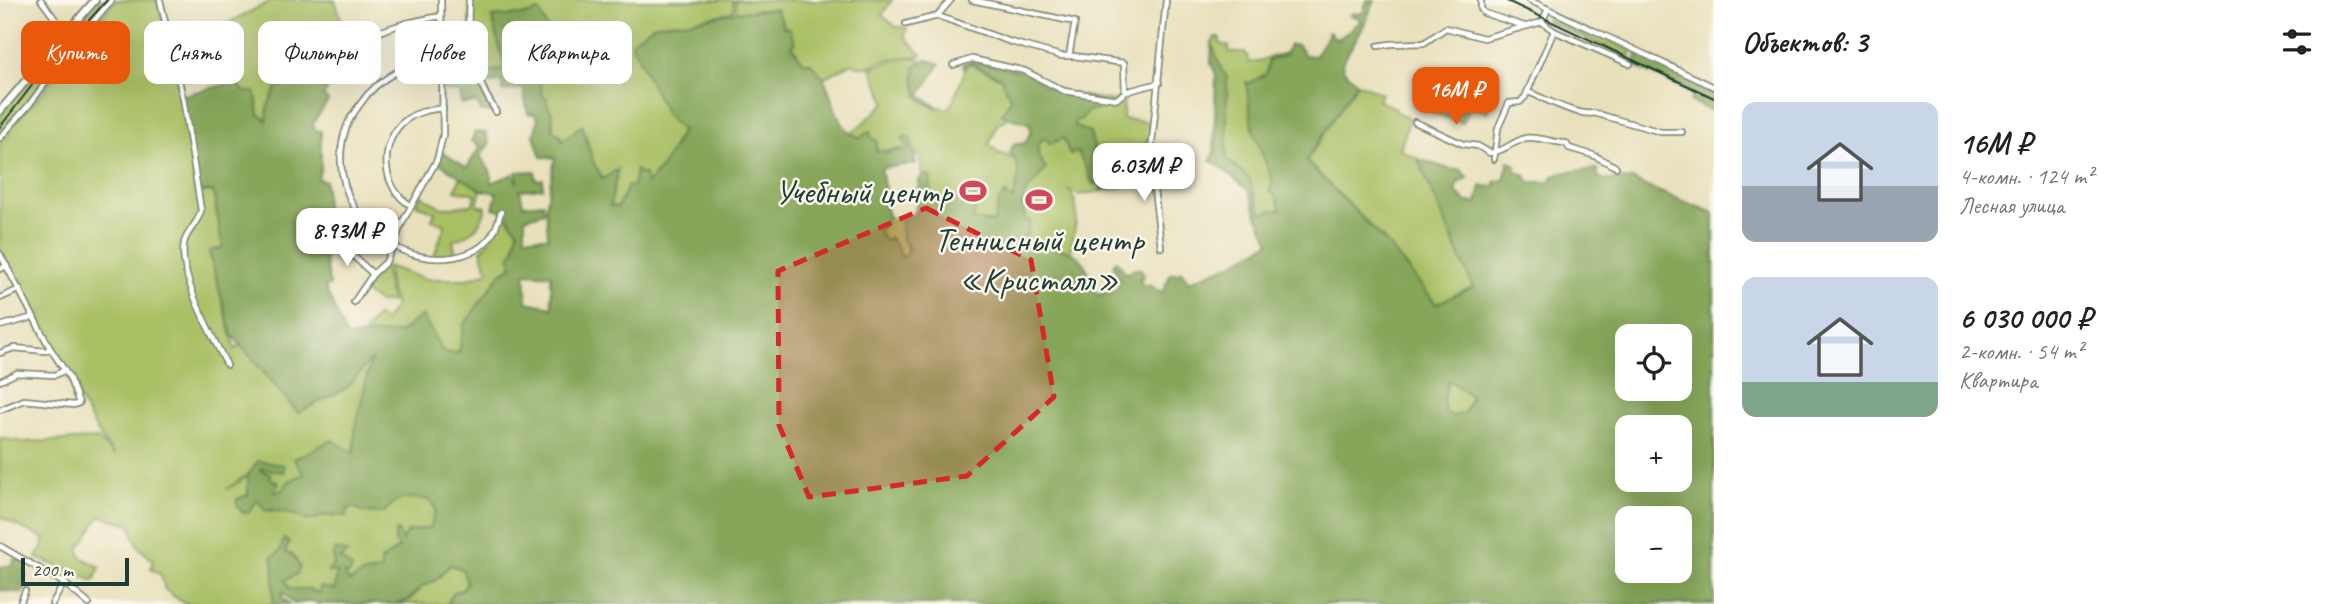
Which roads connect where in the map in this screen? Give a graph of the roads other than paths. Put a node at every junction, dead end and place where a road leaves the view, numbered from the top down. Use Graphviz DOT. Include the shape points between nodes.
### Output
graph roads {
  1 [pos="41,0"];
  2 [pos="95,0"];
  3 [pos="112,0"];
  4 [pos="160,0"];
  5 [pos="441,0"];
  6 [pos="469,0"];
  7 [pos="951,0"];
  8 [pos="972,0"];
  9 [pos="1166,0"];
  10 [pos="1481,0"];
  11 [pos="1529,0"];
  12 [pos="1548,9"];
  13 [pos="441,16"];
  14 [pos="938,16"];
  15 [pos="56,21"];
  16 [pos="77,21"];
  17 [pos="441,21"];
  18 [pos="1542,22"];
  19 [pos="906,24"];
  20 [pos="1525,27"];
  21 [pos="1554,31"];
  22 [pos="381,33"];
  23 [pos="1378,46"];
  24 [pos="1069,56"];
  25 [pos="1630,64"];
  26 [pos="953,65"];
  27 [pos="395,74"];
  28 [pos="1159,83"];
  29 [pos="23,84"];
  30 [pos="442,84"];
  31 [pos="1714,88"];
  32 [pos="1125,92"];
  33 [pos="1528,92"];
  34 [pos="443,108"];
  35 [pos="0,111"];
  36 [pos="496,112"];
  37 [pos="1415,122"];
  38 [pos="1682,132"];
  39 [pos="0,138"];
  40 [pos="1494,156"];
  41 [pos="1616,167"];
  42 [pos="412,206"];
  43 [pos="501,212"];
  44 [pos="403,221"];
  45 [pos="378,236"];
  46 [pos="338,243"];
  47 [pos="394,246"];
  48 [pos="1161,247"];
  49 [pos="0,254"];
  50 [pos="7,266"];
  51 [pos="0,269"];
  52 [pos="373,274"];
  53 [pos="20,289"];
  54 [pos="0,298"];
  55 [pos="355,302"];
  56 [pos="34,317"];
  57 [pos="0,326"];
  58 [pos="50,348"];
  59 [pos="0,353"];
  60 [pos="227,365"];
  61 [pos="63,371"];
  62 [pos="0,381"];
  63 [pos="0,410"];
  64 [pos="0,546"];
  65 [pos="64,583"];
  66 [pos="25,591"];
  67 [pos="20,604"];
  68 [pos="52,604"];
  69 [pos="89,604"];
  1 -- 15 [label="street"];
  2 -- 16 [label="main road"];
  3 -- 39 [label="street"];
  4 -- 60 [label="street" via="183,98 201,210 184,244 184,269"];
  5 -- 13 [label="street"];
  6 -- 36 [label="street" via="472,58"];
  7 -- 14 [label="street"];
  8 -- 24 [label="street" via="1075,22"];
  9 -- 28 [label="street"];
  10 -- 20 [label="street" via="1481,11"];
  11 -- 12 [label="street"];
  12 -- 18 [label="street"];
  12 -- 31 [label="street"];
  13 -- 17 [label="street"];
  13 -- 22 [label="street"];
  14 -- 19 [label="street"];
  14 -- 24 [label="street" via="1011,42"];
  18 -- 20 [label="street"];
  18 -- 21 [label="street"];
  20 -- 23 [label="street" via="1484,38 1446,28 1424,44"];
  21 -- 25 [label="street"];
  21 -- 33 [label="street"];
  24 -- 32 [label="street" via="1124,63"];
  26 -- 32 [label="street" via="972,59 1025,71 1065,92 1117,99"];
  27 -- 45 [label="street" via="368,94 347,125 341,157 345,190 358,215"];
  28 -- 32 [label="street"];
  28 -- 48 [label="street" via="1152,153"];
  29 -- 35 [label="main road"];
  30 -- 34 [label="street"];
  33 -- 38 [label="street" via="1579,112 1661,132"];
  33 -- 40 [label="street" via="1520,102 1509,103 1498,128"];
  34 -- 42 [label="street" via="438,160"];
  34 -- 42 [label="street" via="413,115 389,141 390,181 398,197"];
  37 -- 40 [label="street"];
  40 -- 41 [label="street" via="1533,138 1566,143"];
  42 -- 44 [label="street"];
  43 -- 47 [label="street" via="487,242 463,255 422,257"];
  44 -- 45 [label="street"];
  44 -- 47 [label="street"];
  45 -- 47 [label="street"];
  46 -- 52 [label="street"];
  47 -- 52 [label="street"];
  49 -- 50 [label="street"];
  50 -- 51 [label="street"];
  50 -- 53 [label="street"];
  52 -- 55 [label="street"];
  53 -- 54 [label="street"];
  53 -- 56 [label="street"];
  56 -- 57 [label="street"];
  56 -- 58 [label="street"];
  58 -- 59 [label="street" via="14,348"];
  58 -- 61 [label="street"];
  61 -- 62 [label="street" via="55,375 18,373"];
  61 -- 63 [label="street" via="79,403 24,400"];
  64 -- 65 [label="street"];
  65 -- 68 [label="street"];
  65 -- 69 [label="street"];
  66 -- 67 [label="street"];
}
